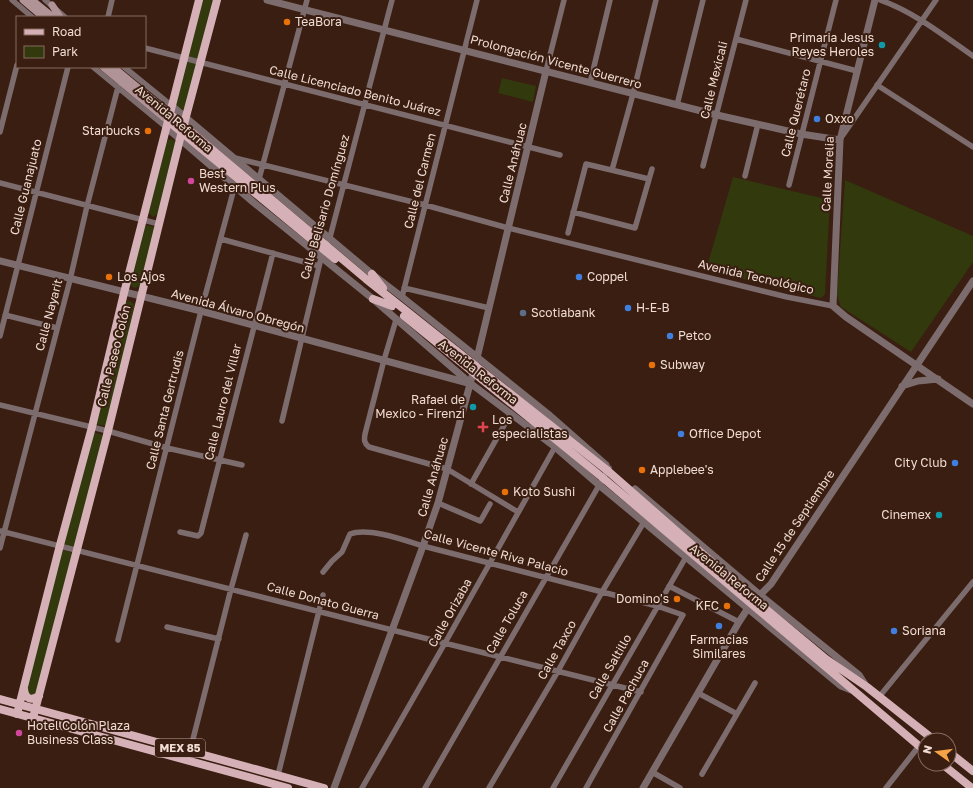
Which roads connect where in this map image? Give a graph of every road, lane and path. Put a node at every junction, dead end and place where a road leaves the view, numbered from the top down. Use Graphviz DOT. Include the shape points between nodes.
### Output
graph roads {
  1 [pos="12,0"];
  2 [pos="23,0"];
  3 [pos="32,0"];
  4 [pos="45,0"];
  5 [pos="112,0"];
  6 [pos="199,0"];
  7 [pos="217,0"];
  8 [pos="267,0"];
  9 [pos="306,0"];
  10 [pos="392,0"];
  11 [pos="477,0"];
  12 [pos="564,0"];
  13 [pos="610,0"];
  14 [pos="656,0"];
  15 [pos="703,0"];
  16 [pos="746,0"];
  17 [pos="836,0"];
  18 [pos="875,0"];
  19 [pos="880,0"];
  20 [pos="936,0"];
  21 [pos="52,5"];
  22 [pos="304,9"];
  23 [pos="30,16"];
  24 [pos="42,16"];
  25 [pos="52,16"];
  26 [pos="59,16"];
  27 [pos="64,16"];
  28 [pos="108,16"];
  29 [pos="922,21"];
  30 [pos="385,31"];
  31 [pos="736,39"];
  32 [pos="146,48"];
  33 [pos="463,50"];
  34 [pos="973,56"];
  35 [pos="184,59"];
  36 [pos="820,61"];
  37 [pos="201,63"];
  38 [pos="16,68"];
  39 [pos="68,68"];
  40 [pos="94,68"];
  41 [pos="104,68"];
  42 [pos="114,68"];
  43 [pos="125,68"];
  44 [pos="546,71"];
  45 [pos="857,71"];
  46 [pos="590,83"];
  47 [pos="284,84"];
  48 [pos="877,85"];
  49 [pos="118,87"];
  50 [pos="633,94"];
  51 [pos="364,105"];
  52 [pos="677,105"];
  53 [pos="717,115"];
  54 [pos="169,117"];
  55 [pos="758,124"];
  56 [pos="445,125"];
  57 [pos="183,129"];
  58 [pos="0,132"];
  59 [pos="801,134"];
  60 [pos="840,140"];
  61 [pos="528,147"];
  62 [pos="973,147"];
  63 [pos="560,155"];
  64 [pos="233,157"];
  65 [pos="262,164"];
  66 [pos="703,166"];
  67 [pos="652,169"];
  68 [pos="612,170"];
  69 [pos="745,176"];
  70 [pos="259,179"];
  71 [pos="649,179"];
  72 [pos="0,183"];
  73 [pos="344,184"];
  74 [pos="235,185"];
  75 [pos="789,185"];
  76 [pos="36,193"];
  77 [pos="425,205"];
  78 [pos="87,206"];
  79 [pos="574,212"];
  80 [pos="143,220"];
  81 [pos="159,224"];
  82 [pos="508,228"];
  83 [pos="568,233"];
  84 [pos="221,239"];
  85 [pos="325,248"];
  86 [pos="273,253"];
  87 [pos="0,262"];
  88 [pos="18,266"];
  89 [pos="319,266"];
  90 [pos="372,274"];
  91 [pos="70,280"];
  92 [pos="973,281"];
  93 [pos="404,288"];
  94 [pos="124,293"];
  95 [pos="141,297"];
  96 [pos="402,297"];
  97 [pos="373,299"];
  98 [pos="392,302"];
  99 [pos="833,306"];
  100 [pos="489,308"];
  101 [pos="201,311"];
  102 [pos="5,316"];
  103 [pos="396,320"];
  104 [pos="253,326"];
  105 [pos="58,328"];
  106 [pos="0,336"];
  107 [pos="301,339"];
  108 [pos="384,360"];
  109 [pos="474,365"];
  110 [pos="917,365"];
  111 [pos="938,379"];
  112 [pos="470,383"];
  113 [pos="902,386"];
  114 [pos="973,404"];
  115 [pos="0,405"];
  116 [pos="511,413"];
  117 [pos="35,414"];
  118 [pos="282,420"];
  119 [pos="92,427"];
  120 [pos="108,431"];
  121 [pos="546,432"];
  122 [pos="555,447"];
  123 [pos="167,448"];
  124 [pos="220,460"];
  125 [pos="242,465"];
  126 [pos="447,469"];
  127 [pos="605,476"];
  128 [pos="471,484"];
  129 [pos="438,503"];
  130 [pos="490,504"];
  131 [pos="518,512"];
  132 [pos="644,522"];
  133 [pos="2,531"];
  134 [pos="180,532"];
  135 [pos="246,535"];
  136 [pos="60,545"];
  137 [pos="423,546"];
  138 [pos="0,548"];
  139 [pos="76,549"];
  140 [pos="686,558"];
  141 [pos="490,563"];
  142 [pos="137,565"];
  143 [pos="324,572"];
  144 [pos="546,577"];
  145 [pos="973,582"];
  146 [pos="669,586"];
  147 [pos="231,588"];
  148 [pos="602,592"];
  149 [pos="323,595"];
  150 [pos="753,602"];
  151 [pos="657,606"];
  152 [pos="319,611"];
  153 [pos="683,615"];
  154 [pos="739,622"];
  155 [pos="167,627"];
  156 [pos="392,630"];
  157 [pos="219,639"];
  158 [pos="118,640"];
  159 [pos="445,643"];
  160 [pos="500,656"];
  161 [pos="558,671"];
  162 [pos="755,683"];
  163 [pos="612,685"];
  164 [pos="24,689"];
  165 [pos="641,692"];
  166 [pos="698,693"];
  167 [pos="39,696"];
  168 [pos="879,697"];
  169 [pos="0,699"];
  170 [pos="20,705"];
  171 [pos="0,709"];
  172 [pos="36,709"];
  173 [pos="17,714"];
  174 [pos="737,714"];
  175 [pos="33,718"];
  176 [pos="924,732"];
  177 [pos="917,745"];
  178 [pos="190,751"];
  179 [pos="917,754"];
  180 [pos="957,759"];
  181 [pos="652,772"];
  182 [pos="952,772"];
  183 [pos="973,772"];
  184 [pos="702,774"];
  185 [pos="278,775"];
  186 [pos="288,788"];
  187 [pos="324,788"];
  188 [pos="334,788"];
  189 [pos="362,788"];
  190 [pos="425,788"];
  191 [pos="489,788"];
  192 [pos="553,788"];
  193 [pos="586,788"];
  194 [pos="643,788"];
  195 [pos="680,788"];
  196 [pos="886,788"];
  197 [pos="972,788"];
  1 -- 23 [label="street"];
  2 -- 24 [label="main road"];
  3 -- 25 [label="main road"];
  4 -- 21 [label="street"];
  5 -- 28 [label="street"];
  6 -- 35 [label="main road, Calle Paseo Colón"];
  7 -- 37 [label="main road, Calle Paseo Colón"];
  8 -- 22 [label="street, Prolongación Vicente Guerrero"];
  9 -- 22 [label="street"];
  10 -- 30 [label="street, Calle Belisario Domínguez"];
  11 -- 33 [label="street, Calle del Carmen"];
  12 -- 44 [label="street, Calle Anáhuac"];
  13 -- 46 [label="street"];
  14 -- 50 [label="street"];
  15 -- 52 [label="street"];
  16 -- 31 [label="street, Calle Mexicali"];
  17 -- 36 [label="street, Calle Querétaro"];
  18 -- 45 [label="street, Calle Morelia"];
  19 -- 29 [label="street"];
  20 -- 29 [label="street"];
  21 -- 26 [label="main road"];
  21 -- 27 [label="street"];
  22 -- 30 [label="street, Prolongación Vicente Guerrero"];
  22 -- 47 [label="street"];
  29 -- 34 [label="street"];
  29 -- 48 [label="street"];
  30 -- 33 [label="street, Prolongación Vicente Guerrero"];
  30 -- 51 [label="street, Calle Belisario Domínguez"];
  31 -- 36 [label="street"];
  31 -- 53 [label="street, Calle Mexicali"];
  32 -- 35 [label="street, Calle Licenciado Benito Juárez"];
  33 -- 44 [label="street, Prolongación Vicente Guerrero"];
  33 -- 56 [label="street, Calle del Carmen"];
  35 -- 37 [label="street, Calle Licenciado Benito Juárez"];
  35 -- 54 [label="main road, Calle Paseo Colón"];
  36 -- 45 [label="street"];
  36 -- 59 [label="street, Calle Querétaro"];
  37 -- 47 [label="street, Calle Licenciado Benito Juárez"];
  37 -- 57 [label="main road, Calle Paseo Colón"];
  38 -- 58 [label="street"];
  39 -- 76 [label="street, Calle Guanajuato"];
  40 -- 49 [label="street, Avenida Reforma"];
  41 -- 54 [label="main road, Avenida Reforma"];
  42 -- 54 [label="main road, Avenida Reforma"];
  43 -- 54 [label="street, Avenida Reforma"];
  44 -- 46 [label="street, Prolongación Vicente Guerrero"];
  44 -- 61 [label="street, Calle Anáhuac"];
  45 -- 60 [label="street, Calle Morelia"];
  46 -- 50 [label="street, Prolongación Vicente Guerrero"];
  47 -- 51 [label="street, Calle Licenciado Benito Juárez"];
  47 -- 65 [label="street"];
  48 -- 60 [label="street"];
  48 -- 62 [label="street"];
  49 -- 54 [label="street, Avenida Reforma"];
  49 -- 78 [label="street, Calle Nayarit"];
  50 -- 52 [label="street, Prolongación Vicente Guerrero"];
  50 -- 68 [label="street"];
  51 -- 56 [label="street, Calle Licenciado Benito Juárez"];
  51 -- 73 [label="street, Calle Belisario Domínguez"];
  52 -- 53 [label="street, Prolongación Vicente Guerrero"];
  53 -- 55 [label="street, Prolongación Vicente Guerrero"];
  53 -- 66 [label="street, Calle Mexicali"];
  54 -- 57 [label="main road, Avenida Reforma"];
  54 -- 57 [label="street, Avenida Reforma"];
  54 -- 80 [label="main road, Calle Paseo Colón"];
  55 -- 59 [label="street, Prolongación Vicente Guerrero"];
  55 -- 69 [label="street"];
  56 -- 61 [label="street, Calle Licenciado Benito Juárez"];
  56 -- 77 [label="street, Calle del Carmen"];
  57 -- 64 [label="street, Avenida Reforma"];
  57 -- 74 [label="street, Avenida Reforma"];
  57 -- 81 [label="main road, Calle Paseo Colón"];
  57 -- 85 [label="main road, Avenida Reforma"];
  59 -- 60 [label="street, Prolongación Vicente Guerrero"];
  59 -- 75 [label="street, Calle Querétaro"];
  60 -- 99 [label="street, Calle Morelia"];
  61 -- 63 [label="street, Calle Licenciado Benito Juárez"];
  61 -- 82 [label="street, Calle Anáhuac"];
  64 -- 65 [label="street, Avenida Tecnológico"];
  64 -- 70 [label="street, Avenida Reforma"];
  65 -- 70 [label="street"];
  65 -- 73 [label="street, Avenida Tecnológico"];
  67 -- 71 [label="street"];
  68 -- 71 [label="street"];
  68 -- 79 [label="street" via="586,164"];
  70 -- 85 [label="street, Avenida Reforma"];
  71 -- 79 [label="street" via="635,228"];
  72 -- 76 [label="street"];
  73 -- 77 [label="street, Avenida Tecnológico"];
  73 -- 85 [label="street, Calle Belisario Domínguez"];
  74 -- 84 [label="street, Calle Santa Gertrudis"];
  74 -- 85 [label="street, Avenida Reforma"];
  76 -- 78 [label="street"];
  76 -- 88 [label="street, Calle Guanajuato"];
  77 -- 82 [label="street, Avenida Tecnológico"];
  77 -- 93 [label="street, Calle del Carmen"];
  78 -- 80 [label="street"];
  78 -- 91 [label="street, Calle Nayarit"];
  79 -- 83 [label="street"];
  80 -- 81 [label="street"];
  80 -- 94 [label="main road, Calle Paseo Colón"];
  81 -- 95 [label="main road, Calle Paseo Colón"];
  82 -- 99 [label="street, Avenida Tecnológico"];
  82 -- 100 [label="street, Calle Anáhuac"];
  84 -- 86 [label="street"];
  84 -- 101 [label="street, Calle Santa Gertrudis"];
  85 -- 89 [label="street, Calle Belisario Domínguez"];
  85 -- 90 [label="street, Avenida Reforma"];
  85 -- 97 [label="street, Avenida Reforma"];
  85 -- 98 [label="main road, Avenida Reforma"];
  86 -- 89 [label="street"];
  86 -- 104 [label="street, Calle Lauro del Villar"];
  87 -- 88 [label="street, Avenida Álvaro Obregón"];
  88 -- 91 [label="street, Avenida Álvaro Obregón"];
  88 -- 102 [label="street, Calle Guanajuato"];
  89 -- 107 [label="street, Calle Belisario Domínguez"];
  90 -- 96 [label="street, Avenida Reforma"];
  90 -- 98 [label="main road"];
  91 -- 94 [label="street, Avenida Álvaro Obregón"];
  91 -- 105 [label="street, Calle Nayarit"];
  92 -- 110 [label="street, Calle 15 de Septiembre"];
  93 -- 96 [label="street, Calle del Carmen"];
  93 -- 100 [label="street"];
  94 -- 95 [label="street, Avenida Álvaro Obregón"];
  94 -- 119 [label="main road, Calle Paseo Colón"];
  95 -- 101 [label="street, Avenida Álvaro Obregón"];
  95 -- 120 [label="main road, Calle Paseo Colón"];
  96 -- 109 [label="street, Avenida Reforma"];
  97 -- 98 [label="main road"];
  97 -- 103 [label="street, Avenida Reforma"];
  98 -- 109 [label="main road, Avenida Reforma"];
  99 -- 110 [label="street, Avenida Tecnológico"];
  100 -- 109 [label="street, Calle Anáhuac"];
  101 -- 104 [label="street, Avenida Álvaro Obregón"];
  101 -- 123 [label="street, Calle Santa Gertrudis"];
  102 -- 105 [label="street"];
  102 -- 106 [label="street, Calle Guanajuato"];
  103 -- 108 [label="street"];
  103 -- 112 [label="street, Avenida Reforma"];
  104 -- 107 [label="street, Avenida Álvaro Obregón"];
  104 -- 124 [label="street, Calle Lauro del Villar"];
  105 -- 117 [label="street, Calle Nayarit"];
  107 -- 108 [label="street, Avenida Álvaro Obregón"];
  107 -- 118 [label="street, Calle Belisario Domínguez"];
  108 -- 112 [label="street, Avenida Álvaro Obregón"];
  108 -- 126 [label="street" via="365,444"];
  109 -- 112 [label="street, Calle Anáhuac"];
  109 -- 121 [label="main road, Avenida Reforma"];
  109 -- 127 [label="main road, Avenida Reforma"];
  110 -- 111 [label="street, Avenida Tecnológico"];
  110 -- 113 [label="street, Calle 15 de Septiembre"];
  111 -- 113 [label="street"];
  111 -- 114 [label="street, Avenida Tecnológico"];
  112 -- 116 [label="street, Avenida Reforma"];
  112 -- 126 [label="street, Calle Anáhuac"];
  113 -- 150 [label="street, Calle 15 de Septiembre" via="771,584"];
  115 -- 117 [label="street"];
  116 -- 122 [label="street, Avenida Reforma"];
  116 -- 128 [label="street"];
  117 -- 119 [label="street"];
  117 -- 133 [label="street, Calle Nayarit"];
  119 -- 120 [label="street"];
  119 -- 136 [label="main road, Calle Paseo Colón"];
  120 -- 123 [label="street"];
  120 -- 139 [label="main road, Calle Paseo Colón"];
  121 -- 122 [label="main road"];
  121 -- 127 [label="main road, Avenida Reforma"];
  122 -- 127 [label="street, Avenida Reforma"];
  122 -- 131 [label="street, Calle Orizaba"];
  123 -- 124 [label="street"];
  123 -- 142 [label="street, Calle Santa Gertrudis"];
  124 -- 125 [label="street"];
  124 -- 134 [label="street, Calle Lauro del Villar" via="201,533 198,536"];
  126 -- 128 [label="street"];
  126 -- 129 [label="street, Calle Anáhuac"];
  127 -- 132 [label="street, Avenida Reforma"];
  127 -- 144 [label="street, Calle Toluca"];
  127 -- 150 [label="main road, Avenida Reforma"];
  128 -- 131 [label="street"];
  129 -- 130 [label="street" via="480,520"];
  129 -- 137 [label="street, Calle Anáhuac"];
  131 -- 141 [label="street, Calle Orizaba"];
  132 -- 140 [label="street, Avenida Reforma"];
  132 -- 148 [label="street, Calle Taxco"];
  133 -- 136 [label="street, Calle Donato Guerra"];
  133 -- 138 [label="street, Calle Nayarit"];
  135 -- 147 [label="street"];
  136 -- 139 [label="street, Calle Donato Guerra"];
  136 -- 164 [label="main road, Calle Paseo Colón"];
  137 -- 141 [label="street, Calle Vicente Riva Palacio"];
  137 -- 143 [label="street, Calle Vicente Riva Palacio" via="395,537 357,531 350,534 342,552"];
  137 -- 156 [label="street, Calle Anáhuac"];
  139 -- 142 [label="street, Calle Donato Guerra"];
  139 -- 167 [label="main road, Calle Paseo Colón"];
  140 -- 146 [label="street, Calle Saltillo"];
  140 -- 150 [label="street, Avenida Reforma"];
  141 -- 144 [label="street, Calle Vicente Riva Palacio"];
  141 -- 159 [label="street, Calle Orizaba"];
  142 -- 147 [label="street, Calle Donato Guerra"];
  142 -- 158 [label="street, Calle Santa Gertrudis"];
  144 -- 148 [label="street, Calle Vicente Riva Palacio"];
  144 -- 160 [label="street, Calle Toluca"];
  145 -- 168 [label="street"];
  146 -- 151 [label="street, Calle Saltillo"];
  146 -- 154 [label="street"];
  147 -- 152 [label="street, Calle Donato Guerra"];
  147 -- 157 [label="street"];
  148 -- 151 [label="street, Calle Vicente Riva Palacio"];
  148 -- 161 [label="street, Calle Taxco"];
  149 -- 152 [label="street"];
  150 -- 154 [label="street, Calle 15 de Septiembre"];
  150 -- 168 [label="main road, Avenida Reforma"];
  150 -- 177 [label="main road, Avenida Reforma"];
  151 -- 153 [label="street, Calle Vicente Riva Palacio"];
  151 -- 163 [label="street, Calle Saltillo"];
  152 -- 156 [label="street, Calle Donato Guerra"];
  152 -- 185 [label="street"];
  153 -- 165 [label="street, Calle Pachuca"];
  154 -- 166 [label="street, Calle 15 de Septiembre"];
  155 -- 157 [label="street"];
  156 -- 159 [label="street, Calle Donato Guerra"];
  156 -- 188 [label="street, Calle Anáhuac"];
  157 -- 178 [label="street"];
  159 -- 160 [label="street, Calle Donato Guerra"];
  159 -- 189 [label="street, Calle Orizaba"];
  160 -- 161 [label="street, Calle Donato Guerra"];
  160 -- 190 [label="street, Calle Toluca"];
  161 -- 163 [label="street, Calle Donato Guerra"];
  161 -- 191 [label="street, Calle Taxco"];
  162 -- 174 [label="street"];
  163 -- 165 [label="street, Calle Donato Guerra"];
  163 -- 192 [label="street, Calle Saltillo"];
  164 -- 167 [label="main road" via="28,698 34,699"];
  164 -- 170 [label="main road, Calle Paseo Colón"];
  165 -- 193 [label="street, Calle Pachuca"];
  166 -- 174 [label="street"];
  166 -- 181 [label="street, Calle 15 de Septiembre"];
  167 -- 172 [label="main road, Calle Paseo Colón"];
  168 -- 176 [label="main road, Avenida Reforma"];
  169 -- 170 [label="main road, MEX 85"];
  170 -- 172 [label="main road, MEX 85"];
  170 -- 173 [label="main road, Calle Paseo Colón"];
  171 -- 173 [label="main road, MEX 85"];
  172 -- 175 [label="main road, Calle Paseo Colón"];
  172 -- 178 [label="main road, MEX 85"];
  173 -- 175 [label="main road, MEX 85"];
  174 -- 184 [label="street"];
  175 -- 186 [label="main road, MEX 85"];
  178 -- 185 [label="main road, MEX 85"];
  179 -- 196 [label="street"];
  180 -- 183 [label="main road"];
  181 -- 194 [label="street, Calle 15 de Septiembre"];
  181 -- 195 [label="street"];
  182 -- 197 [label="main road"];
  185 -- 187 [label="main road, MEX 85"];
}
